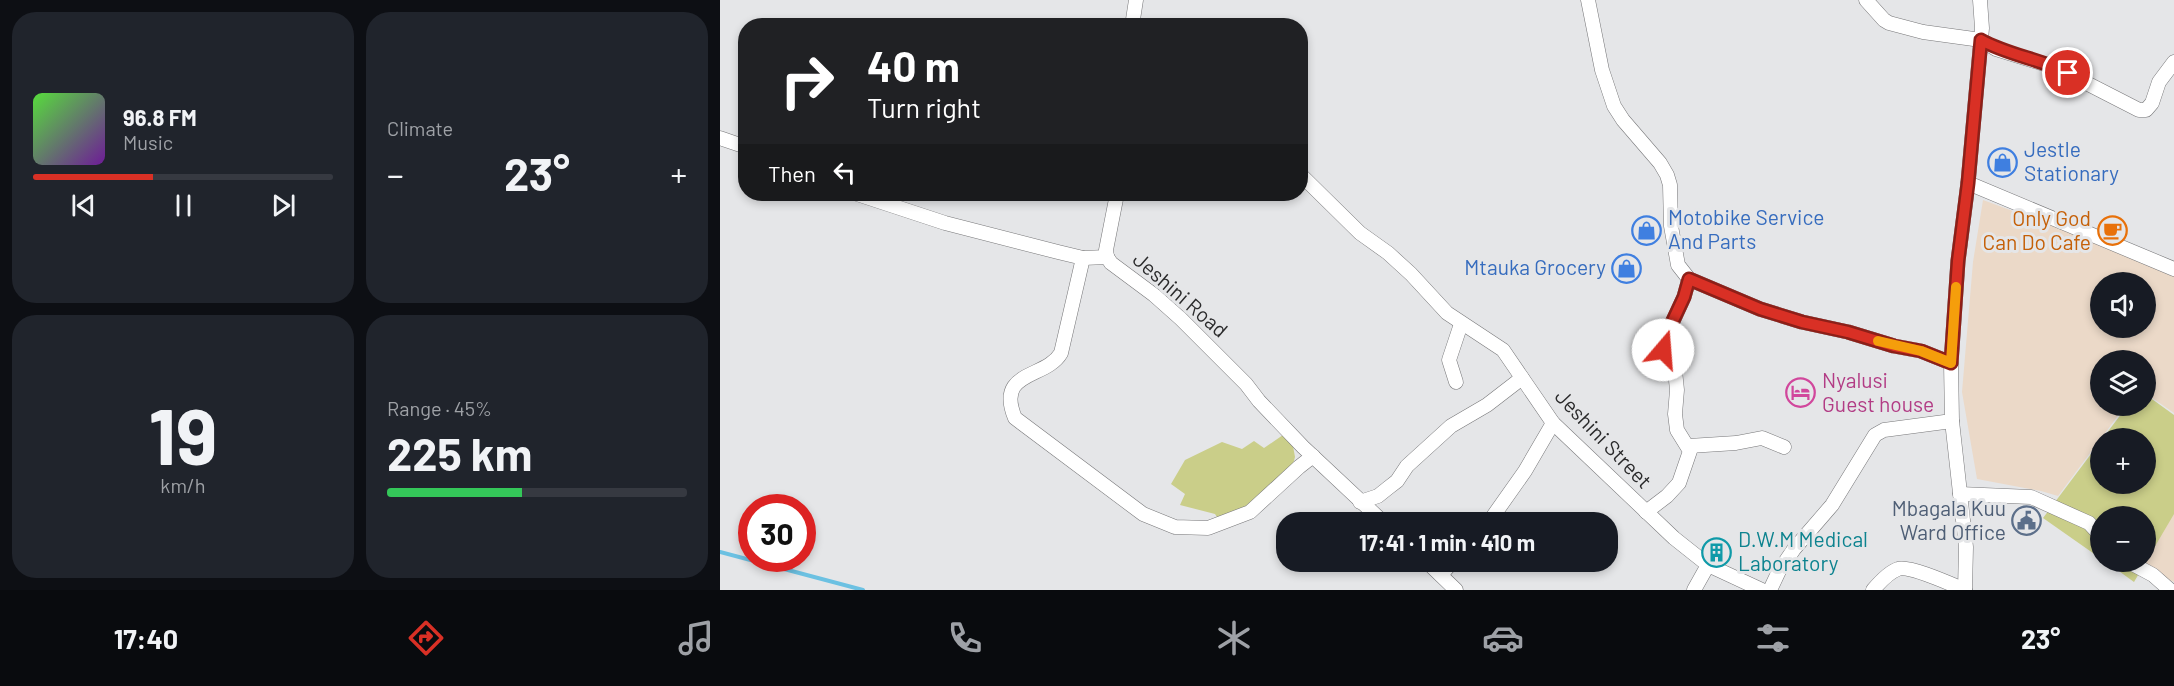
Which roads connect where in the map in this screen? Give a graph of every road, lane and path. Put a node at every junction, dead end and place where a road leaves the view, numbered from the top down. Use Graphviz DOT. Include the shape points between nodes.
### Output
graph roads {
  1 [pos="1136,0"];
  2 [pos="1588,0"];
  3 [pos="1866,0"];
  4 [pos="1980,0"];
  5 [pos="1133,18"];
  6 [pos="1981,40"];
  7 [pos="2174,62"];
  8 [pos="720,138"];
  9 [pos="738,144"];
  10 [pos="1308,182"];
  11 [pos="1968,183"];
  12 [pos="878,201"];
  13 [pos="1116,201"];
  14 [pos="1107,257"];
  15 [pos="1083,258"];
  16 [pos="2174,269"];
  17 [pos="1689,279"];
  18 [pos="1461,324"];
  19 [pos="1951,363"];
  20 [pos="1522,378"];
  21 [pos="1456,382"];
  22 [pos="1952,421"];
  23 [pos="1553,423"];
  24 [pos="1689,446"];
  25 [pos="1784,447"];
  26 [pos="1313,456"];
  27 [pos="1960,494"];
  28 [pos="1360,502"];
  29 [pos="1372,512"];
  30 [pos="1496,512"];
  31 [pos="1646,512"];
  32 [pos="2090,524"];
  33 [pos="1708,565"];
  34 [pos="1437,572"];
  35 [pos="1443,572"];
  36 [pos="2147,572"];
  37 [pos="1440,575"];
  38 [pos="1456,590"];
  39 [pos="1694,590"];
  40 [pos="1762,590"];
  41 [pos="1770,590"];
  42 [pos="1873,590"];
  43 [pos="1965,590"];
  44 [pos="2170,590"];
  1 -- 5 [label="street"];
  2 -- 17 [label="street" via="1614,106 1660,164 1670,185 1671,226 1678,265"];
  3 -- 6 [label="street" via="1889,23"];
  4 -- 6 [label="street"];
  6 -- 7 [label="street" via="1996,49 2057,68 2139,110 2146,110 2152,103 2159,82"];
  6 -- 11 [label="street"];
  8 -- 9 [label="street"];
  10 -- 18 [label="street, Jeshini Street"];
  11 -- 16 [label="street"];
  11 -- 19 [label="street"];
  12 -- 15 [label="street, Jeshini Road" via="945,223"];
  13 -- 14 [label="street"];
  14 -- 15 [label="street, Jeshini Road"];
  14 -- 26 [label="street, Jeshini Road" via="1181,319"];
  15 -- 26 [label="street" via="1061,353 1055,362 1023,377 1017,384 1010,402 1015,418 1143,514 1175,527 1208,528 1250,513"];
  17 -- 19 [label="street" via="1760,309 1921,351"];
  17 -- 24 [label="street" via="1662,345 1674,361 1677,430"];
  18 -- 20 [label="street, Jeshini Street" via="1503,350"];
  18 -- 21 [label="street" via="1449,360"];
  19 -- 22 [label="street"];
  20 -- 23 [label="street, Jeshini Street"];
  20 -- 28 [label="street" via="1451,426 1414,458 1388,488"];
  22 -- 27 [label="street"];
  22 -- 41 [label="street" via="1884,430 1875,435 1832,505 1784,564"];
  23 -- 30 [label="street"];
  23 -- 31 [label="street, Jeshini Street"];
  24 -- 25 [label="street" via="1762,438"];
  24 -- 31 [label="street" via="1690,455 1679,483"];
  26 -- 28 [label="street, Jeshini Road"];
  27 -- 32 [label="street" via="2031,497"];
  27 -- 43 [label="street" via="1966,547"];
  28 -- 29 [label="street, Jeshini Road"];
  31 -- 33 [label="street, Jeshini Street"];
  33 -- 39 [label="street"];
  33 -- 40 [label="street, Jeshini Street"];
  34 -- 37 [label="street"];
  35 -- 37 [label="street"];
  36 -- 44 [label="street"];
  37 -- 38 [label="street"];
  42 -- 43 [label="street" via="1902,568"];
}
